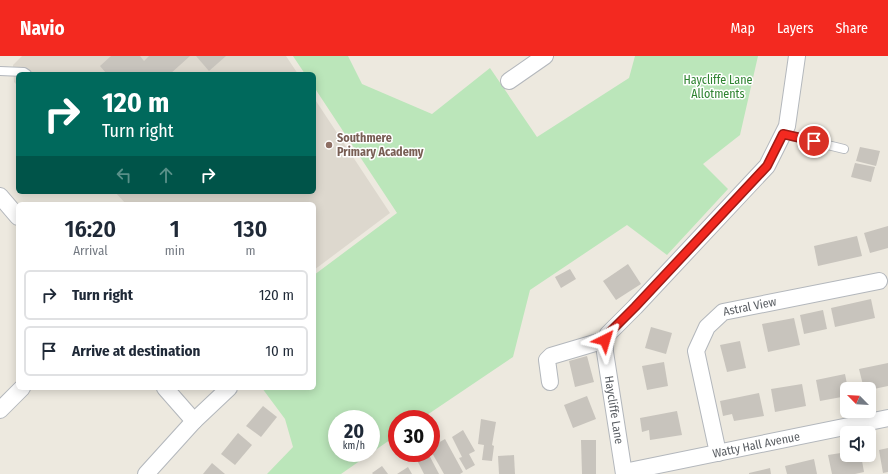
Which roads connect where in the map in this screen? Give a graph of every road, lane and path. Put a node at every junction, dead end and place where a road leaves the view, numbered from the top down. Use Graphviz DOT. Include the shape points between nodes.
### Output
graph roads {
  1 [pos="545,56"];
  2 [pos="797,56"];
  3 [pos="0,72"];
  4 [pos="16,72"];
  5 [pos="508,80"];
  6 [pos="783,134"];
  7 [pos="844,149"];
  8 [pos="0,196"];
  9 [pos="16,215"];
  10 [pos="879,281"];
  11 [pos="605,340"];
  12 [pos="550,382"];
  13 [pos="20,390"];
  14 [pos="167,390"];
  15 [pos="227,390"];
  16 [pos="0,410"];
  17 [pos="888,418"];
  18 [pos="194,421"];
  19 [pos="718,453"];
  20 [pos="624,473"];
  21 [pos="146,474"];
  1 -- 5 [label="street"];
  2 -- 6 [label="street" via="787,126"];
  3 -- 4 [label="lane"];
  6 -- 7 [label="lane"];
  6 -- 11 [label="street" via="767,166"];
  8 -- 9 [label="street"];
  10 -- 19 [label="street, Astral View" via="723,312 707,327 696,351"];
  11 -- 12 [label="street" via="551,356 547,360"];
  11 -- 20 [label="street, Haycliffe Lane"];
  13 -- 16 [label="street"];
  14 -- 18 [label="street"];
  15 -- 18 [label="street"];
  17 -- 19 [label="street, Watty Hall Avenue"];
  18 -- 21 [label="street"];
  19 -- 20 [label="street, Watty Hall Avenue"];
}
